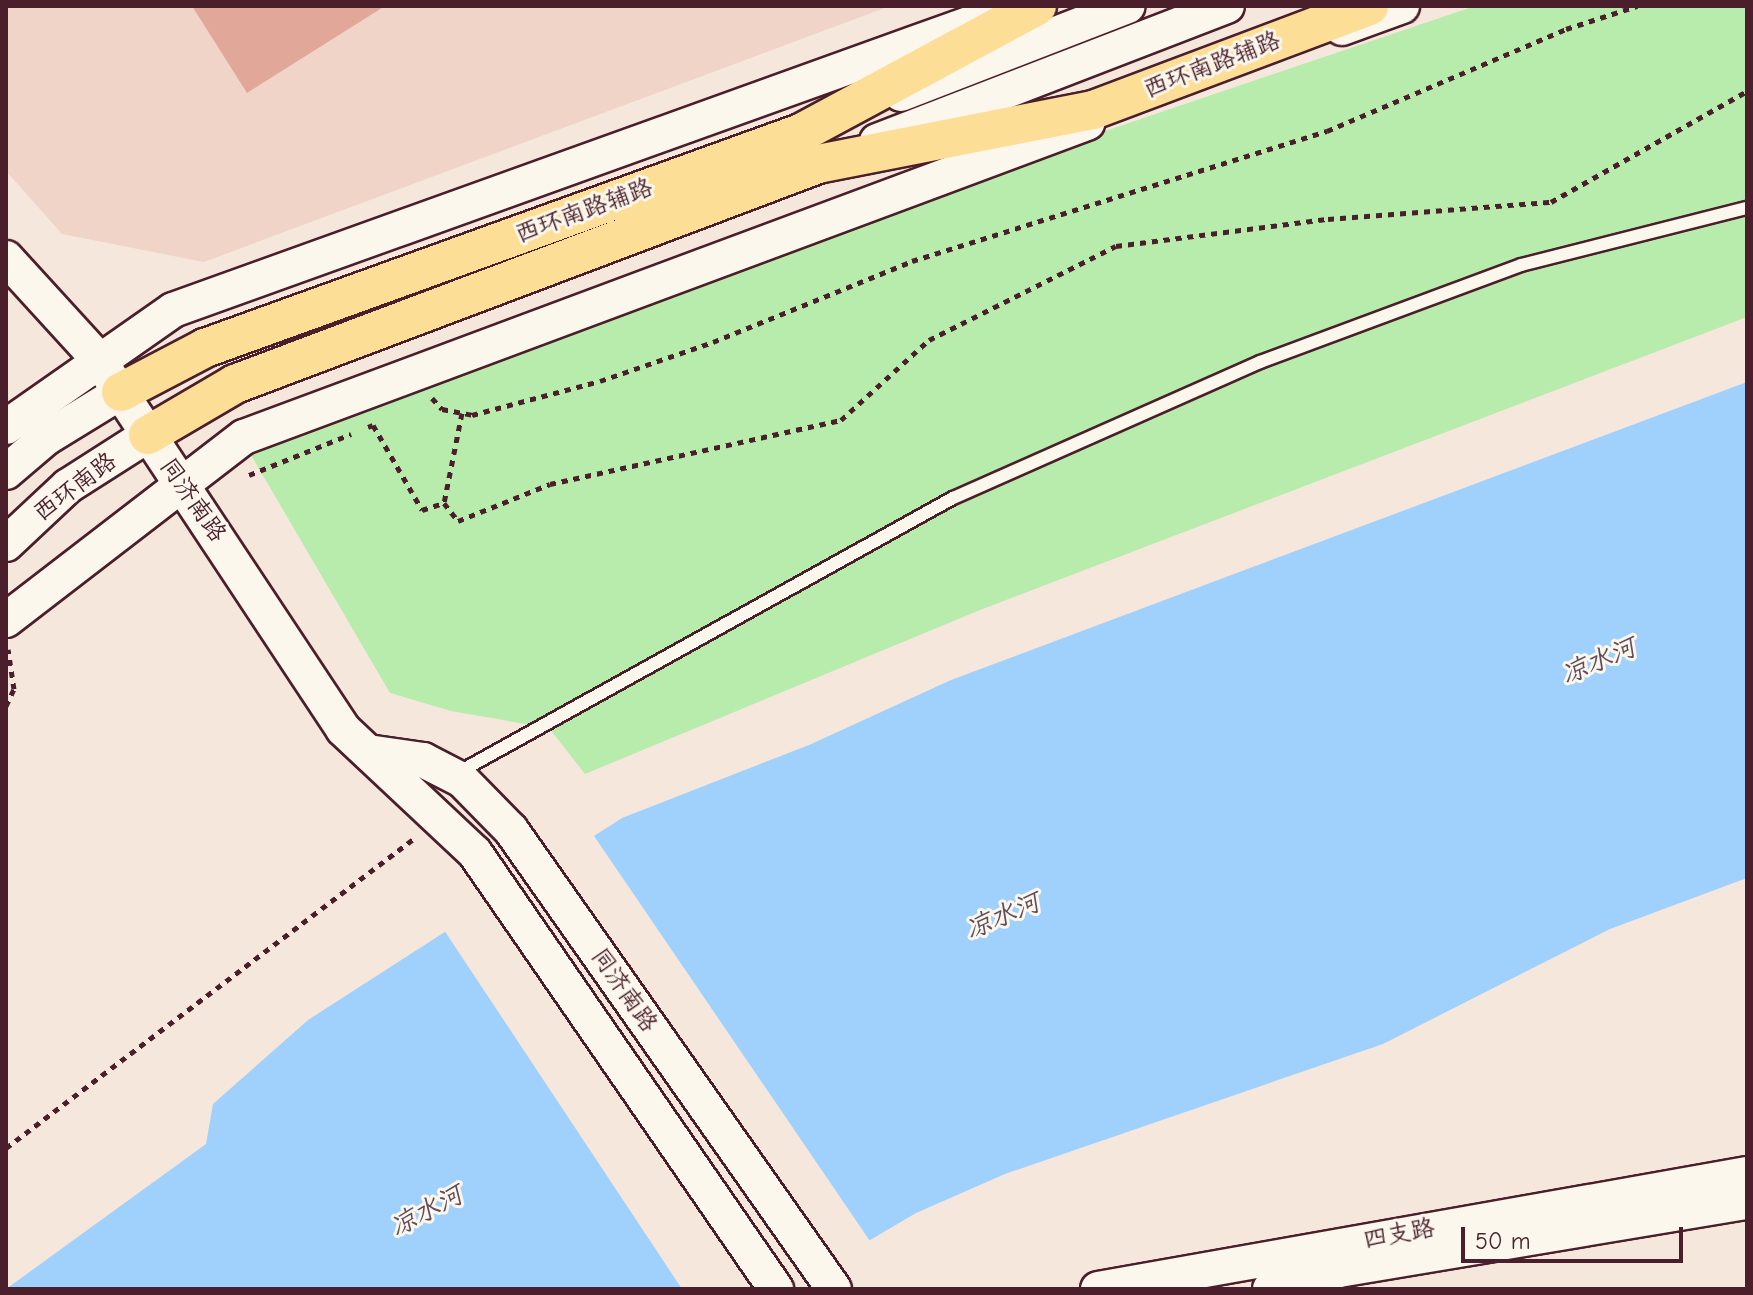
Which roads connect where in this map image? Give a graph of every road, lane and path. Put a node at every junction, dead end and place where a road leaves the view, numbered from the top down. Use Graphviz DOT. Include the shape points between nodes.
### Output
graph roads {
  1 [pos="1018,6"];
  2 [pos="1037,6"];
  3 [pos="1128,6"];
  4 [pos="1227,6"];
  5 [pos="1369,6"];
  6 [pos="1402,6"];
  7 [pos="1637,6"];
  8 [pos="1747,91"];
  9 [pos="809,149"];
  10 [pos="601,156"];
  11 [pos="706,167"];
  12 [pos="1747,208"];
  13 [pos="6,258"];
  14 [pos="99,360"];
  15 [pos="410,374"];
  16 [pos="121,392"];
  17 [pos="462,413"];
  18 [pos="6,427"];
  19 [pos="148,435"];
  20 [pos="221,456"];
  21 [pos="6,472"];
  22 [pos="185,487"];
  23 [pos="444,503"];
  24 [pos="6,544"];
  25 [pos="6,620"];
  26 [pos="7,638"];
  27 [pos="6,706"];
  28 [pos="368,752"];
  29 [pos="452,775"];
  30 [pos="440,818"];
  31 [pos="6,1148"];
  32 [pos="1747,1174"];
  33 [pos="1747,1202"];
  34 [pos="776,1289"];
  35 [pos="834,1289"];
  36 [pos="1098,1289"];
  37 [pos="1270,1289"];
  1 -- 10 [label="street"];
  2 -- 9 [label="main road, 西环南路辅路"];
  3 -- 9 [label="street"];
  4 -- 9 [label="street"];
  5 -- 9 [label="main road, 西环南路辅路" via="1093,110"];
  6 -- 15 [label="street"];
  7 -- 17 [label="path" via="1566,29 1327,131 912,261 713,342 600,381 472,415"];
  8 -- 23 [label="path" via="1551,202 1328,219 1116,246 929,340 841,420 550,484 458,521"];
  9 -- 11 [label="main road, 西环南路辅路"];
  9 -- 19 [label="main road" via="235,384"];
  10 -- 11 [label="street"];
  10 -- 14 [label="street" via="173,310"];
  11 -- 16 [label="main road, 西环南路辅路" via="205,348"];
  12 -- 29 [label="lane" via="1521,265 1260,362 953,498"];
  13 -- 14 [label="street, 同济南路"];
  14 -- 16 [label="street, 同济南路"];
  14 -- 18 [label="street"];
  15 -- 17 [label="path" via="442,409"];
  15 -- 20 [label="street" via="244,437"];
  16 -- 19 [label="street, 同济南路"];
  16 -- 21 [label="street" via="46,438"];
  17 -- 23 [label="path"];
  19 -- 22 [label="street, 同济南路"];
  19 -- 24 [label="street, 西环南路" via="68,486"];
  20 -- 22 [label="street"];
  20 -- 23 [label="path" via="246,477 373,425 422,510"];
  22 -- 25 [label="street"];
  22 -- 28 [label="street, 同济南路" via="343,729"];
  26 -- 27 [label="path" via="14,689"];
  28 -- 29 [label="street, 同济南路" via="423,760"];
  28 -- 30 [label="street, 同济南路"];
  29 -- 35 [label="street, 同济南路" via="511,830"];
  30 -- 31 [label="path"];
  30 -- 34 [label="street, 同济南路" via="475,853"];
  32 -- 36 [label="street, 四支路"];
  33 -- 37 [label="street, 四支路" via="1339,1270"];
}
